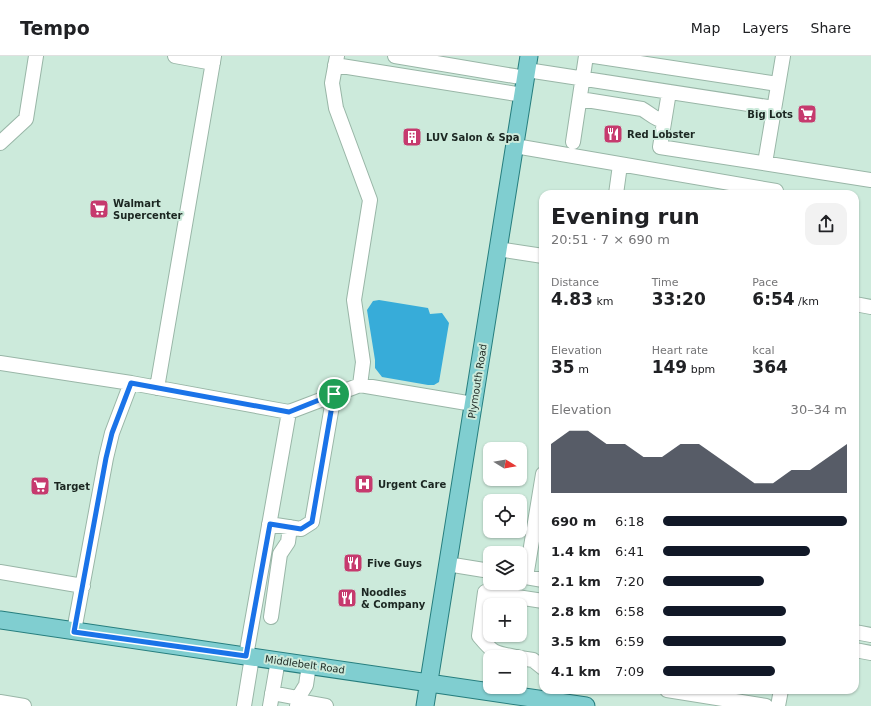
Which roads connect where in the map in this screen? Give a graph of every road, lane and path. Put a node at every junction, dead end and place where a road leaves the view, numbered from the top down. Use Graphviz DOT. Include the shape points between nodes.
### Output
graph roads {
  1 [pos="36,56"];
  2 [pos="175,56"];
  3 [pos="395,56"];
  4 [pos="586,56"];
  5 [pos="594,56"];
  6 [pos="783,56"];
  7 [pos="213,59"];
  8 [pos="336,60"];
  9 [pos="644,60"];
  10 [pos="527,68"];
  11 [pos="583,78"];
  12 [pos="778,84"];
  13 [pos="669,92"];
  14 [pos="523,95"];
  15 [pos="580,99"];
  16 [pos="774,108"];
  17 [pos="664,122"];
  18 [pos="573,142"];
  19 [pos="0,143"];
  20 [pos="515,146"];
  21 [pos="765,163"];
  22 [pos="620,165"];
  23 [pos="871,180"];
  24 [pos="617,190"];
  25 [pos="770,190"];
  26 [pos="498,249"];
  27 [pos="539,255"];
  28 [pos="859,305"];
  29 [pos="871,307"];
  30 [pos="0,363"];
  31 [pos="131,383"];
  32 [pos="360,385"];
  33 [pos="157,388"];
  34 [pos="334,394"];
  35 [pos="473,404"];
  36 [pos="289,412"];
  37 [pos="539,494"];
  38 [pos="270,524"];
  39 [pos="290,527"];
  40 [pos="527,556"];
  41 [pos="447,564"];
  42 [pos="483,570"];
  43 [pos="0,572"];
  44 [pos="527,577"];
  45 [pos="539,579"];
  46 [pos="82,586"];
  47 [pos="539,600"];
  48 [pos="271,617"];
  49 [pos="0,620"];
  50 [pos="74,632"];
  51 [pos="859,633"];
  52 [pos="871,635"];
  53 [pos="491,650"];
  54 [pos="859,651"];
  55 [pos="871,653"];
  56 [pos="249,656"];
  57 [pos="527,659"];
  58 [pos="278,660"];
  59 [pos="309,665"];
  60 [pos="539,665"];
  61 [pos="429,682"];
  62 [pos="692,694"];
  63 [pos="780,694"];
  64 [pos="271,700"];
  65 [pos="0,702"];
  66 [pos="298,702"];
  67 [pos="555,703"];
  68 [pos="24,706"];
  69 [pos="244,706"];
  70 [pos="322,706"];
  71 [pos="425,706"];
  72 [pos="586,706"];
  73 [pos="766,706"];
  74 [pos="778,706"];
  1 -- 19 [label="street" via="26,119"];
  2 -- 7 [label="street"];
  3 -- 10 [label="street"];
  4 -- 11 [label="street"];
  5 -- 9 [label="street"];
  6 -- 12 [label="street"];
  7 -- 33 [label="street"];
  8 -- 14 [label="street"];
  8 -- 32 [label="street" via="332,83 336,108 370,200 354,300 363,362"];
  9 -- 12 [label="street"];
  10 -- 11 [label="street"];
  10 -- 14 [label="main road, Plymouth Road"];
  11 -- 13 [label="street"];
  11 -- 15 [label="street"];
  12 -- 16 [label="street"];
  13 -- 16 [label="street"];
  13 -- 17 [label="street"];
  14 -- 20 [label="main road, Plymouth Road"];
  15 -- 17 [label="street" via="642,109 655,120"];
  15 -- 18 [label="street"];
  16 -- 21 [label="street"];
  17 -- 21 [label="street" via="660,148"];
  20 -- 22 [label="street"];
  20 -- 26 [label="main road, Plymouth Road"];
  21 -- 23 [label="street"];
  22 -- 24 [label="street"];
  22 -- 25 [label="street"];
  26 -- 27 [label="street"];
  26 -- 35 [label="main road, Plymouth Road"];
  28 -- 29 [label="street"];
  30 -- 31 [label="street"];
  31 -- 33 [label="street"];
  31 -- 46 [label="street" via="110,439"];
  32 -- 34 [label="street"];
  32 -- 35 [label="street"];
  33 -- 36 [label="street"];
  34 -- 36 [label="street"];
  34 -- 39 [label="street" via="312,522 301,529"];
  35 -- 41 [label="main road, Plymouth Road"];
  36 -- 38 [label="street"];
  37 -- 40 [label="street"];
  38 -- 39 [label="street"];
  38 -- 56 [label="street"];
  39 -- 48 [label="street" via="288,542 280,554"];
  41 -- 42 [label="street"];
  41 -- 61 [label="main road, Plymouth Road"];
  43 -- 46 [label="street"];
  44 -- 45 [label="street"];
  46 -- 50 [label="street"];
  47 -- 53 [label="street" via="485,592 479,636"];
  49 -- 50 [label="main road, Middlebelt Road"];
  50 -- 56 [label="main road, Middlebelt Road"];
  51 -- 52 [label="street"];
  54 -- 55 [label="street"];
  56 -- 58 [label="main road, Middlebelt Road"];
  56 -- 69 [label="street"];
  57 -- 60 [label="street"];
  58 -- 59 [label="main road, Middlebelt Road"];
  58 -- 64 [label="street"];
  59 -- 61 [label="main road, Middlebelt Road"];
  59 -- 66 [label="street" via="306,686"];
  61 -- 67 [label="main road, Middlebelt Road"];
  61 -- 71 [label="main road, Plymouth Road"];
  62 -- 73 [label="street"];
  63 -- 74 [label="street"];
  64 -- 66 [label="street"];
  65 -- 68 [label="street"];
  66 -- 70 [label="street"];
  67 -- 72 [label="main road, Middlebelt Road"];
}
